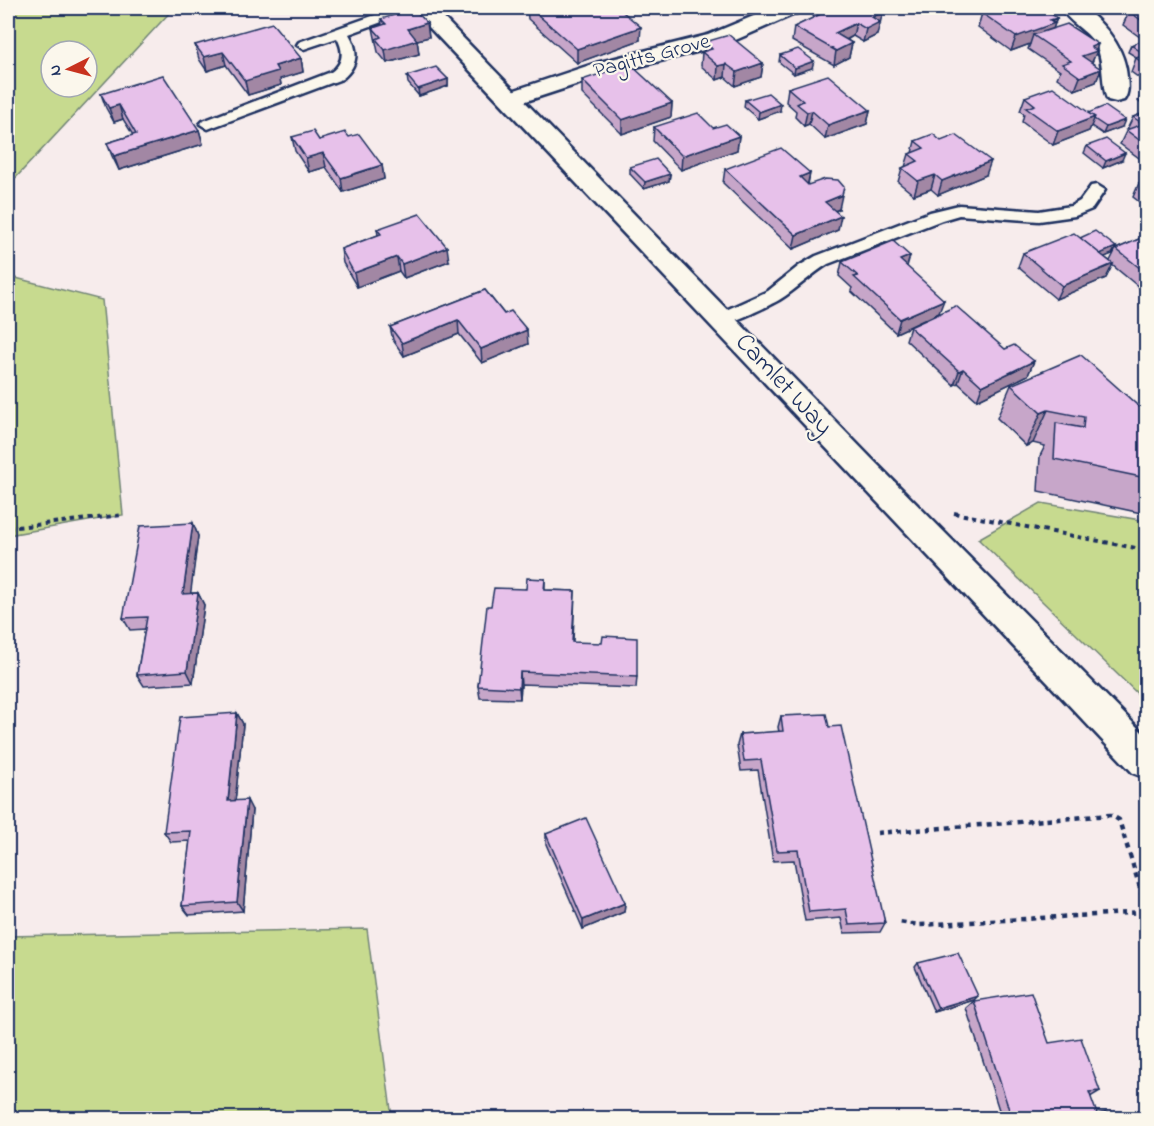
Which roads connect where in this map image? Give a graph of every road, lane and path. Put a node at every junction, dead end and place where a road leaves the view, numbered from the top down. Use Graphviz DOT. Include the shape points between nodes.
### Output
graph roads {
  1 [pos="407,8"];
  2 [pos="422,8"];
  3 [pos="789,8"];
  4 [pos="1071,8"];
  5 [pos="341,32"];
  6 [pos="304,45"];
  7 [pos="1116,95"];
  8 [pos="511,99"];
  9 [pos="208,124"];
  10 [pos="1097,189"];
  11 [pos="721,319"];
  12 [pos="951,513"];
  13 [pos="123,515"];
  14 [pos="8,528"];
  15 [pos="1146,550"];
  16 [pos="1146,761"];
  17 [pos="877,833"];
  18 [pos="899,922"];
  1 -- 5 [label="lane"];
  2 -- 8 [label="street, Camlet Way"];
  3 -- 8 [label="street, Pagitts Grove" via="716,40 604,68"];
  4 -- 7 [label="street" via="1113,54 1118,74"];
  5 -- 6 [label="lane"];
  5 -- 9 [label="lane" via="350,51 340,73"];
  8 -- 11 [label="street, Camlet Way"];
  10 -- 11 [label="lane" via="1086,205 1075,211 1039,216 959,210 936,216 822,260 774,295"];
  11 -- 16 [label="street, Camlet Way"];
  12 -- 15 [label="path"];
  13 -- 14 [label="path"];
  17 -- 18 [label="path" via="1111,815 1119,820 1145,904 1145,912 920,925"];
}
